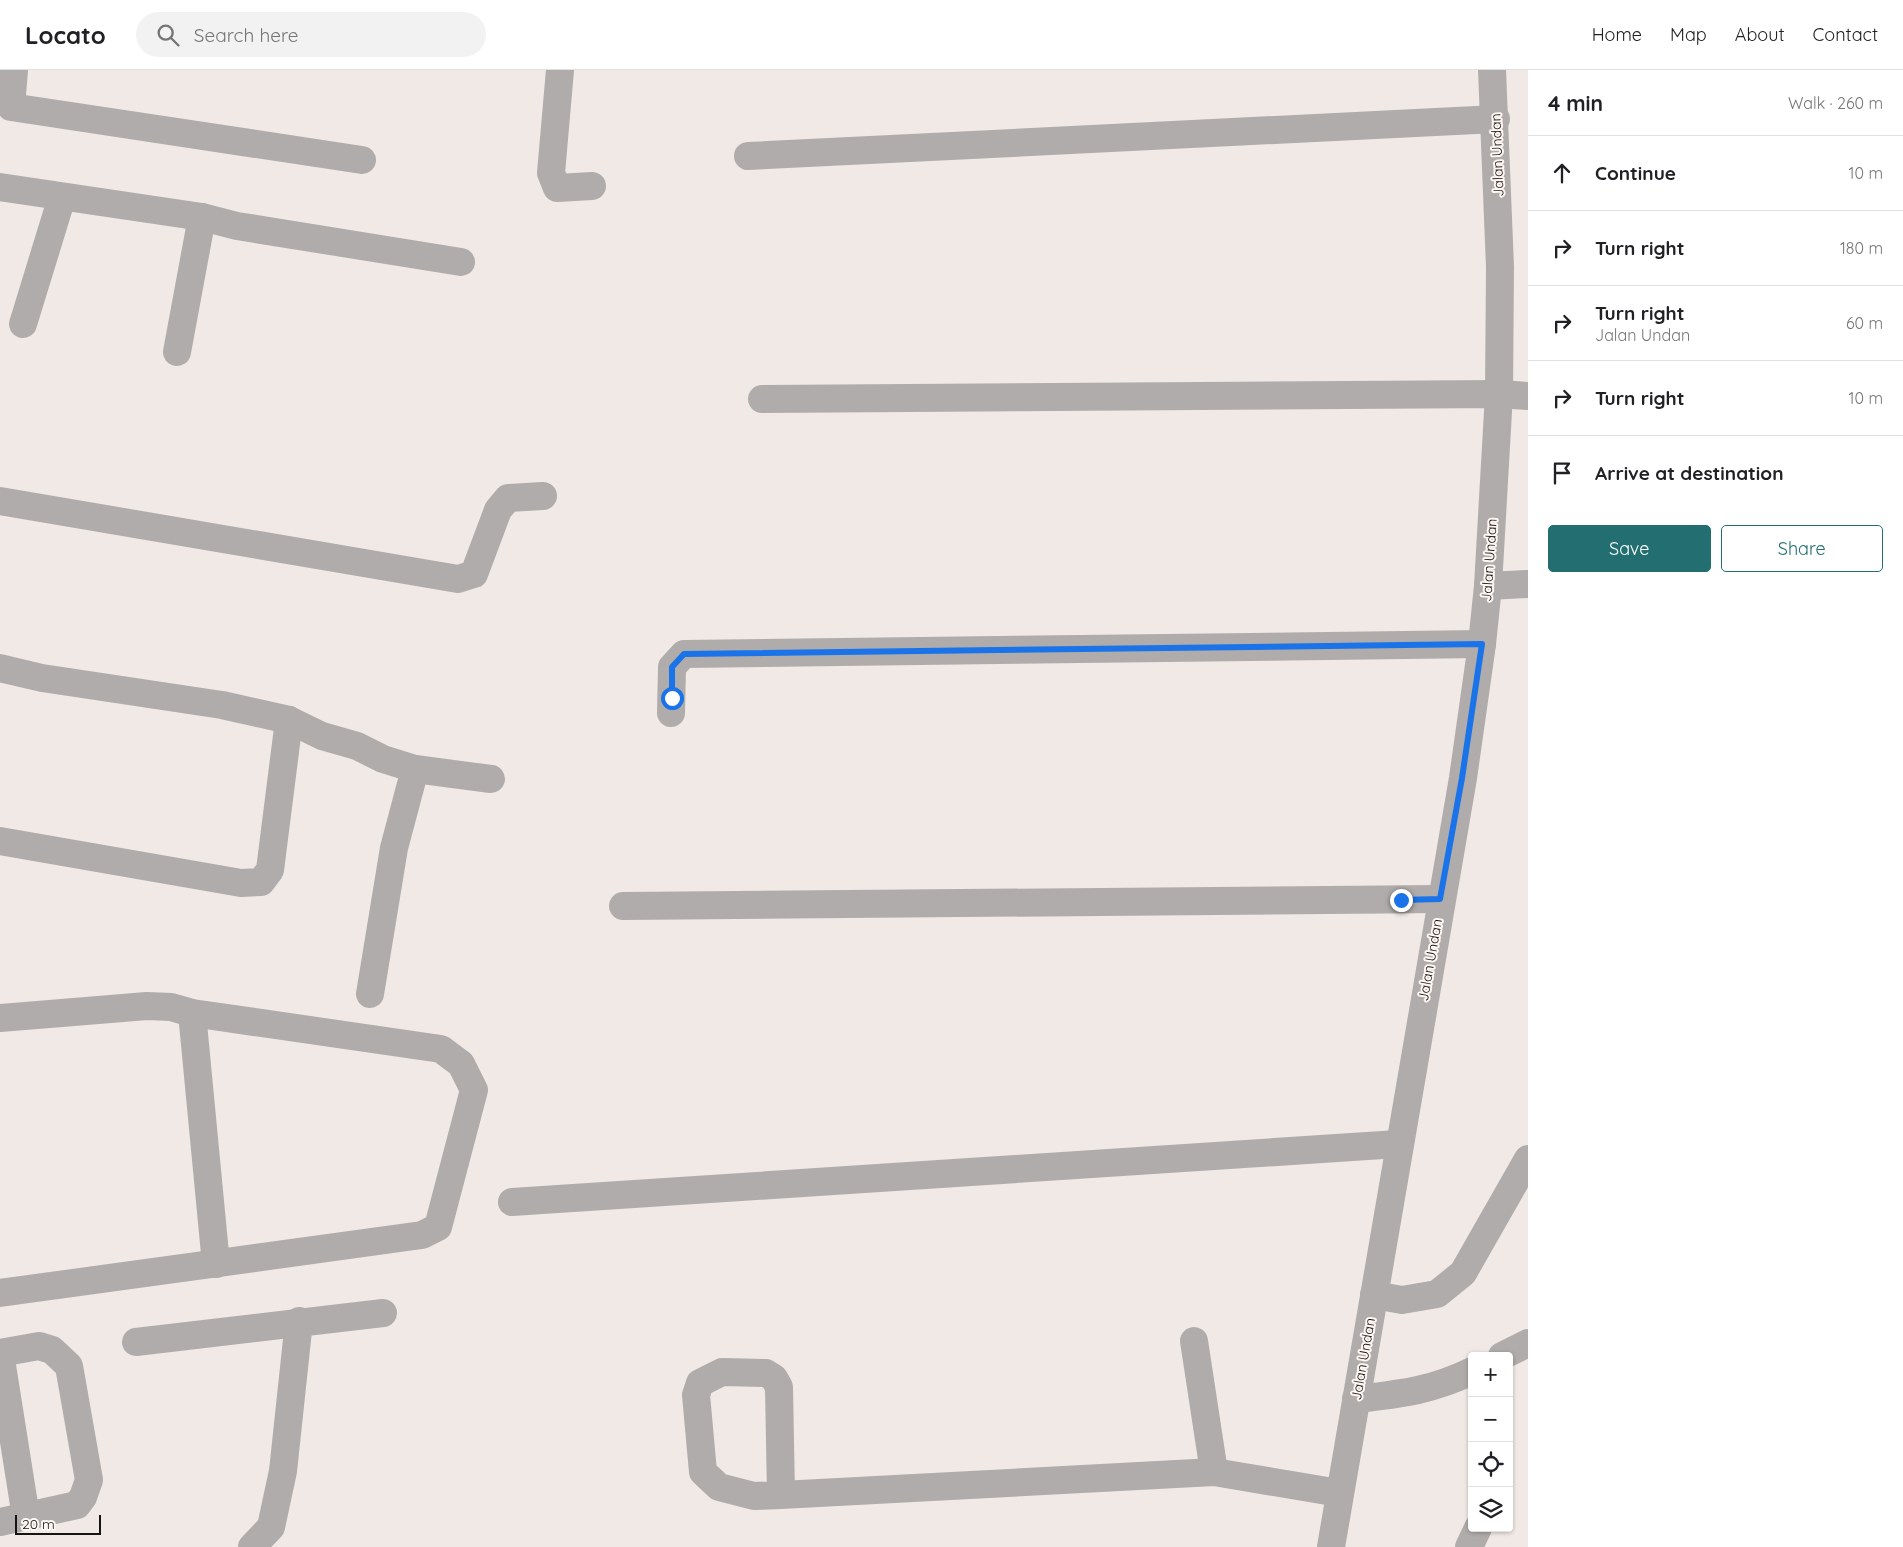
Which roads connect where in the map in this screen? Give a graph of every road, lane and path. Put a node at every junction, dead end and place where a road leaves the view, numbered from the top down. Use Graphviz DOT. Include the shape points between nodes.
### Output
graph roads {
  1 [pos="14,70"];
  2 [pos="560,70"];
  3 [pos="1492,70"];
  4 [pos="1496,119"];
  5 [pos="748,156"];
  6 [pos="362,160"];
  7 [pos="592,186"];
  8 [pos="0,187"];
  9 [pos="62,197"];
  10 [pos="202,217"];
  11 [pos="460,262"];
  12 [pos="23,324"];
  13 [pos="177,352"];
  14 [pos="1499,394"];
  15 [pos="1528,396"];
  16 [pos="762,399"];
  17 [pos="542,496"];
  18 [pos="0,501"];
  19 [pos="1528,584"];
  20 [pos="1488,586"];
  21 [pos="1482,644"];
  22 [pos="0,668"];
  23 [pos="671,713"];
  24 [pos="290,720"];
  25 [pos="415,769"];
  26 [pos="491,779"];
  27 [pos="0,841"];
  28 [pos="1440,899"];
  29 [pos="623,906"];
  30 [pos="370,994"];
  31 [pos="192,1012"];
  32 [pos="0,1018"];
  33 [pos="1398,1144"];
  34 [pos="1528,1159"];
  35 [pos="512,1202"];
  36 [pos="216,1264"];
  37 [pos="0,1293"];
  38 [pos="1374,1295"];
  39 [pos="383,1313"];
  40 [pos="299,1321"];
  41 [pos="1194,1341"];
  42 [pos="136,1342"];
  43 [pos="1528,1343"];
  44 [pos="0,1352"];
  45 [pos="1510,1352"];
  46 [pos="1468,1373"];
  47 [pos="1356,1399"];
  48 [pos="1214,1472"];
  49 [pos="1339,1493"];
  50 [pos="782,1494"];
  51 [pos="26,1516"];
  52 [pos="0,1522"];
  53 [pos="1476,1532"];
  54 [pos="252,1547"];
  55 [pos="1331,1547"];
  56 [pos="1469,1547"];
  1 -- 6 [label="street" via="11,108"];
  2 -- 7 [label="street" via="551,173 557,188"];
  3 -- 4 [label="street, Jalan Undan"];
  4 -- 5 [label="street"];
  4 -- 14 [label="street, Jalan Undan"];
  8 -- 9 [label="street"];
  9 -- 10 [label="street"];
  9 -- 12 [label="street"];
  10 -- 11 [label="street" via="237,226"];
  10 -- 13 [label="street"];
  14 -- 15 [label="street"];
  14 -- 16 [label="street"];
  14 -- 20 [label="street, Jalan Undan"];
  17 -- 18 [label="street" via="508,498 498,510 474,574 458,579"];
  19 -- 20 [label="street"];
  20 -- 21 [label="street, Jalan Undan"];
  21 -- 23 [label="street" via="684,654 672,667"];
  21 -- 28 [label="street, Jalan Undan"];
  22 -- 24 [label="street" via="42,678 222,705"];
  24 -- 25 [label="street" via="322,736"];
  24 -- 27 [label="street" via="270,870 261,882 241,883"];
  25 -- 26 [label="street"];
  25 -- 30 [label="street" via="394,848"];
  28 -- 29 [label="street"];
  28 -- 33 [label="street, Jalan Undan"];
  31 -- 32 [label="street" via="147,1006"];
  31 -- 36 [label="street"];
  31 -- 36 [label="street" via="441,1049 461,1064 474,1090 438,1227 422,1235 400,1239"];
  33 -- 35 [label="street"];
  33 -- 38 [label="street, Jalan Undan"];
  34 -- 38 [label="street" via="1463,1273 1437,1294 1402,1300"];
  36 -- 37 [label="street"];
  38 -- 47 [label="street, Jalan Undan"];
  39 -- 40 [label="street"];
  40 -- 42 [label="street"];
  40 -- 54 [label="street" via="283,1471 271,1527"];
  41 -- 48 [label="street"];
  43 -- 45 [label="street"];
  44 -- 51 [label="street"];
  44 -- 51 [label="street" via="39,1346 52,1350 69,1366 88,1480 77,1505"];
  46 -- 47 [label="street" via="1415,1393"];
  47 -- 49 [label="street, Jalan Undan"];
  48 -- 49 [label="street"];
  48 -- 50 [label="street"];
  49 -- 55 [label="street, Jalan Undan"];
  50 -- 50 [label="street" via="754,1496 719,1486 703,1472 696,1395 700,1383 722,1372 766,1373 774,1378 779,1387"];
  51 -- 52 [label="street"];
  53 -- 56 [label="street"];
}
